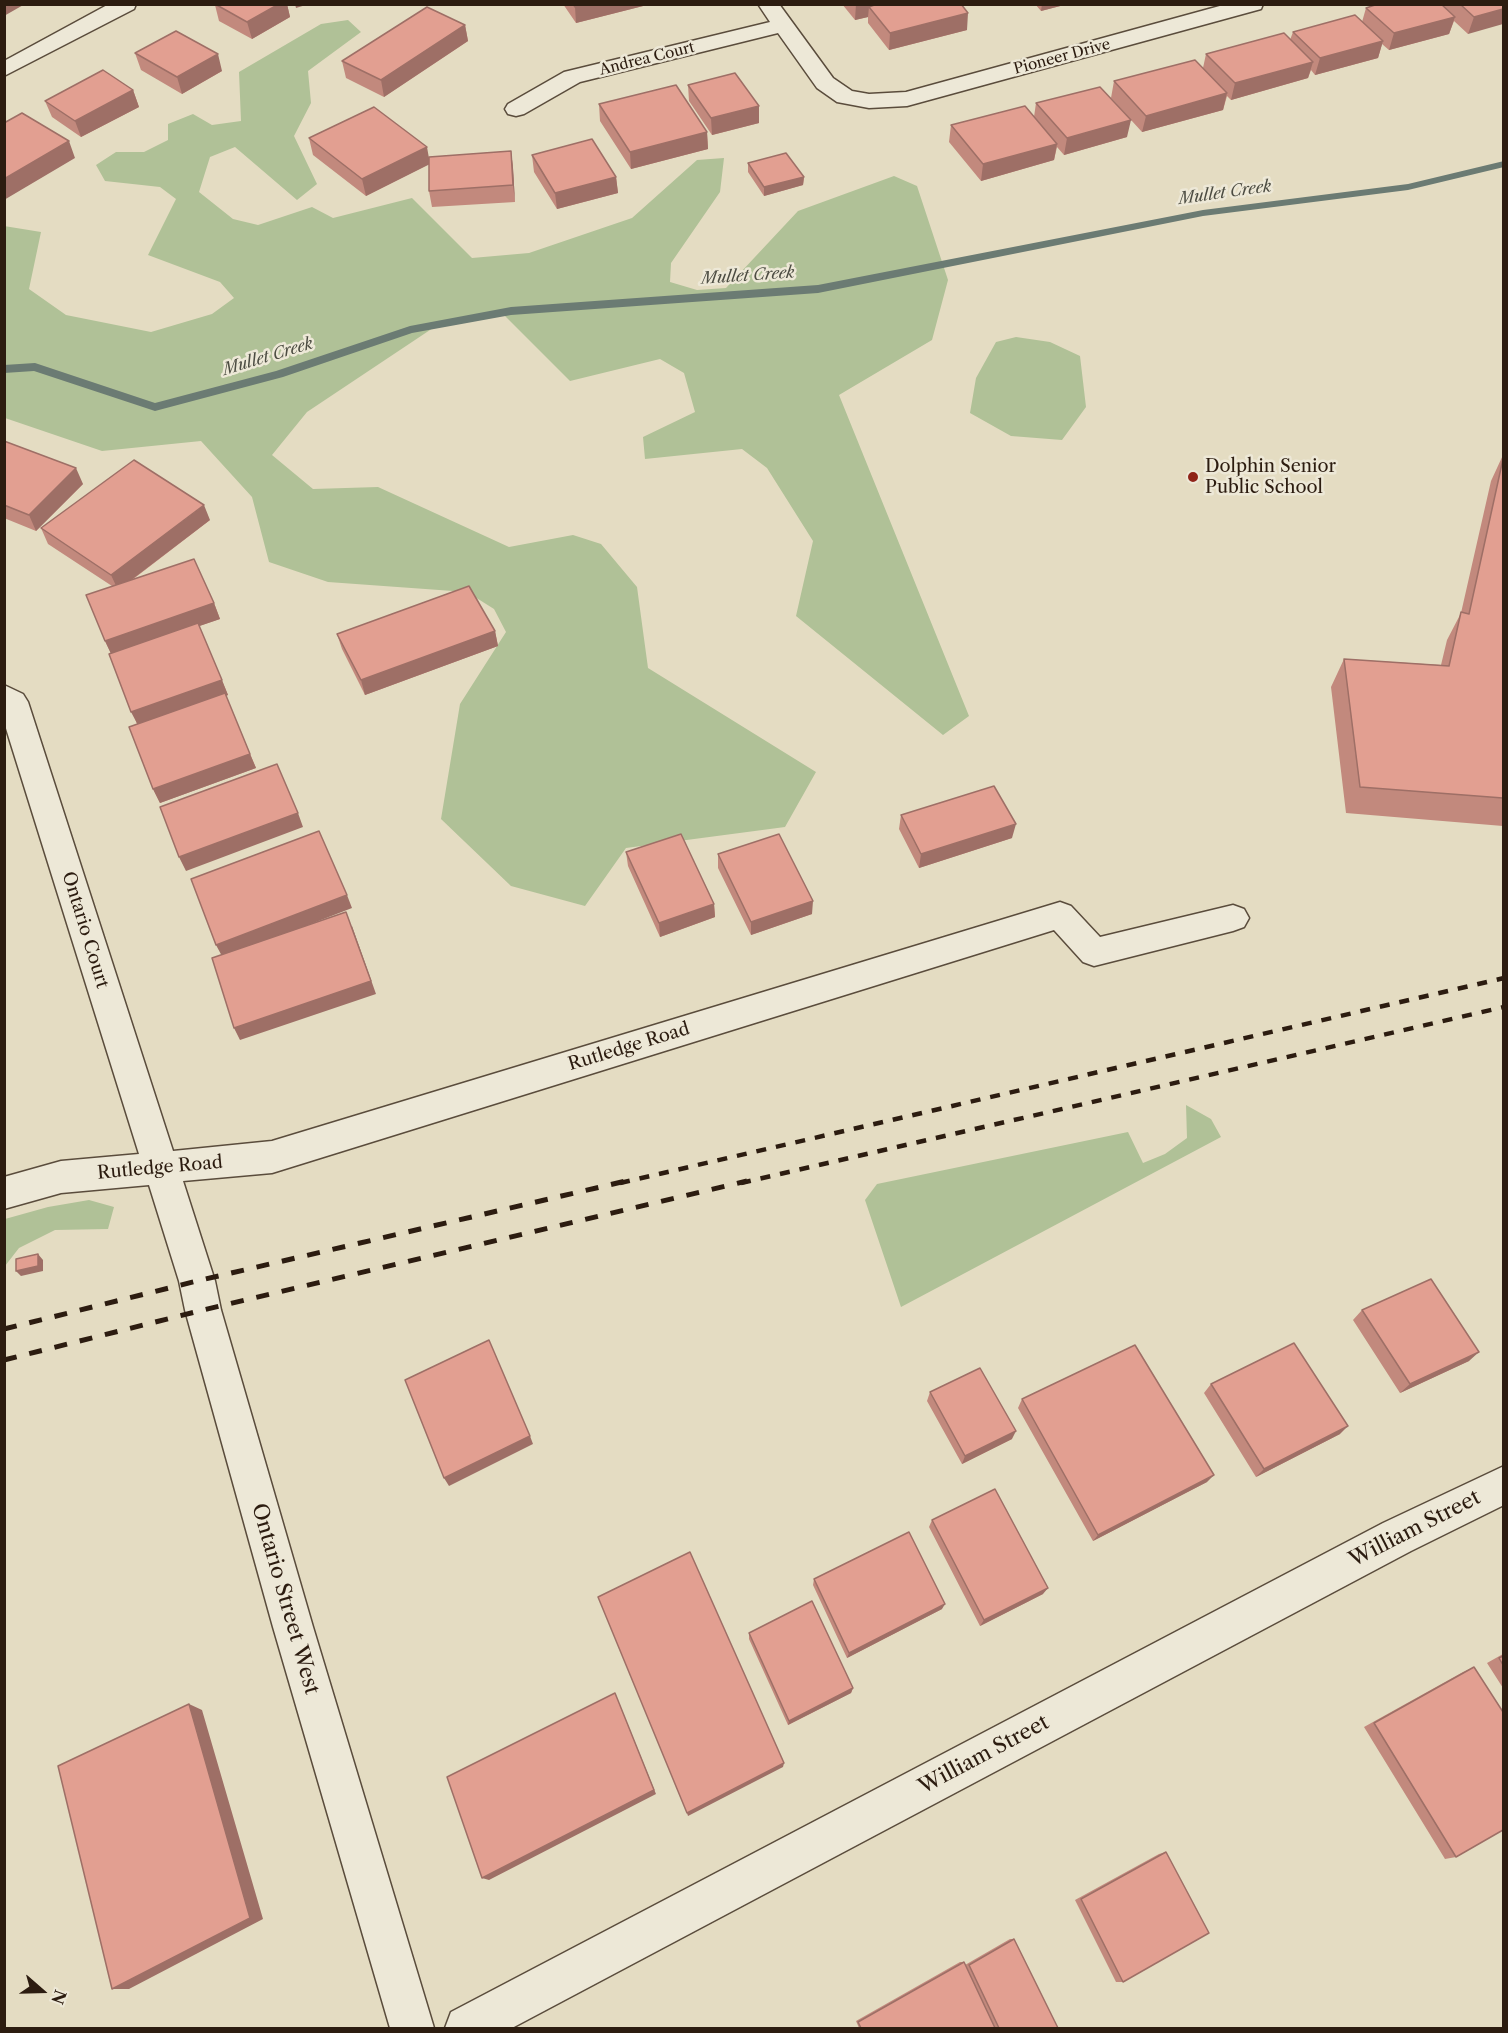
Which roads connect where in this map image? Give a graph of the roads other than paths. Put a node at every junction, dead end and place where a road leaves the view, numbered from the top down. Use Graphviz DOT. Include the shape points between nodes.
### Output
graph roads {
  1 [pos="126,4"];
  2 [pos="768,4"];
  3 [pos="1253,4"];
  4 [pos="785,25"];
  5 [pos="4,70"];
  6 [pos="516,109"];
  7 [pos="4,696"];
  8 [pos="1233,918"];
  9 [pos="160,1169"];
  10 [pos="4,1193"];
  11 [pos="1503,1485"];
  12 [pos="412,2028"];
  13 [pos="467,2028"];
  1 -- 5 [label="street"];
  2 -- 4 [label="street, Pioneer Drive"];
  3 -- 4 [label="street, Pioneer Drive" via="908,99 869,101 845,97 825,83"];
  4 -- 6 [label="street, Andrea Court" via="572,77"];
  7 -- 9 [label="street, Ontario Court" via="13,702"];
  8 -- 9 [label="street, Rutledge Road" via="1094,952 1060,915 272,1157"];
  9 -- 10 [label="street, Rutledge Road" via="61,1177"];
  9 -- 12 [label="street, Ontario Street West" via="198,1281 293,1627"];
  11 -- 13 [label="street, William Street" via="1397,1537"];
}
